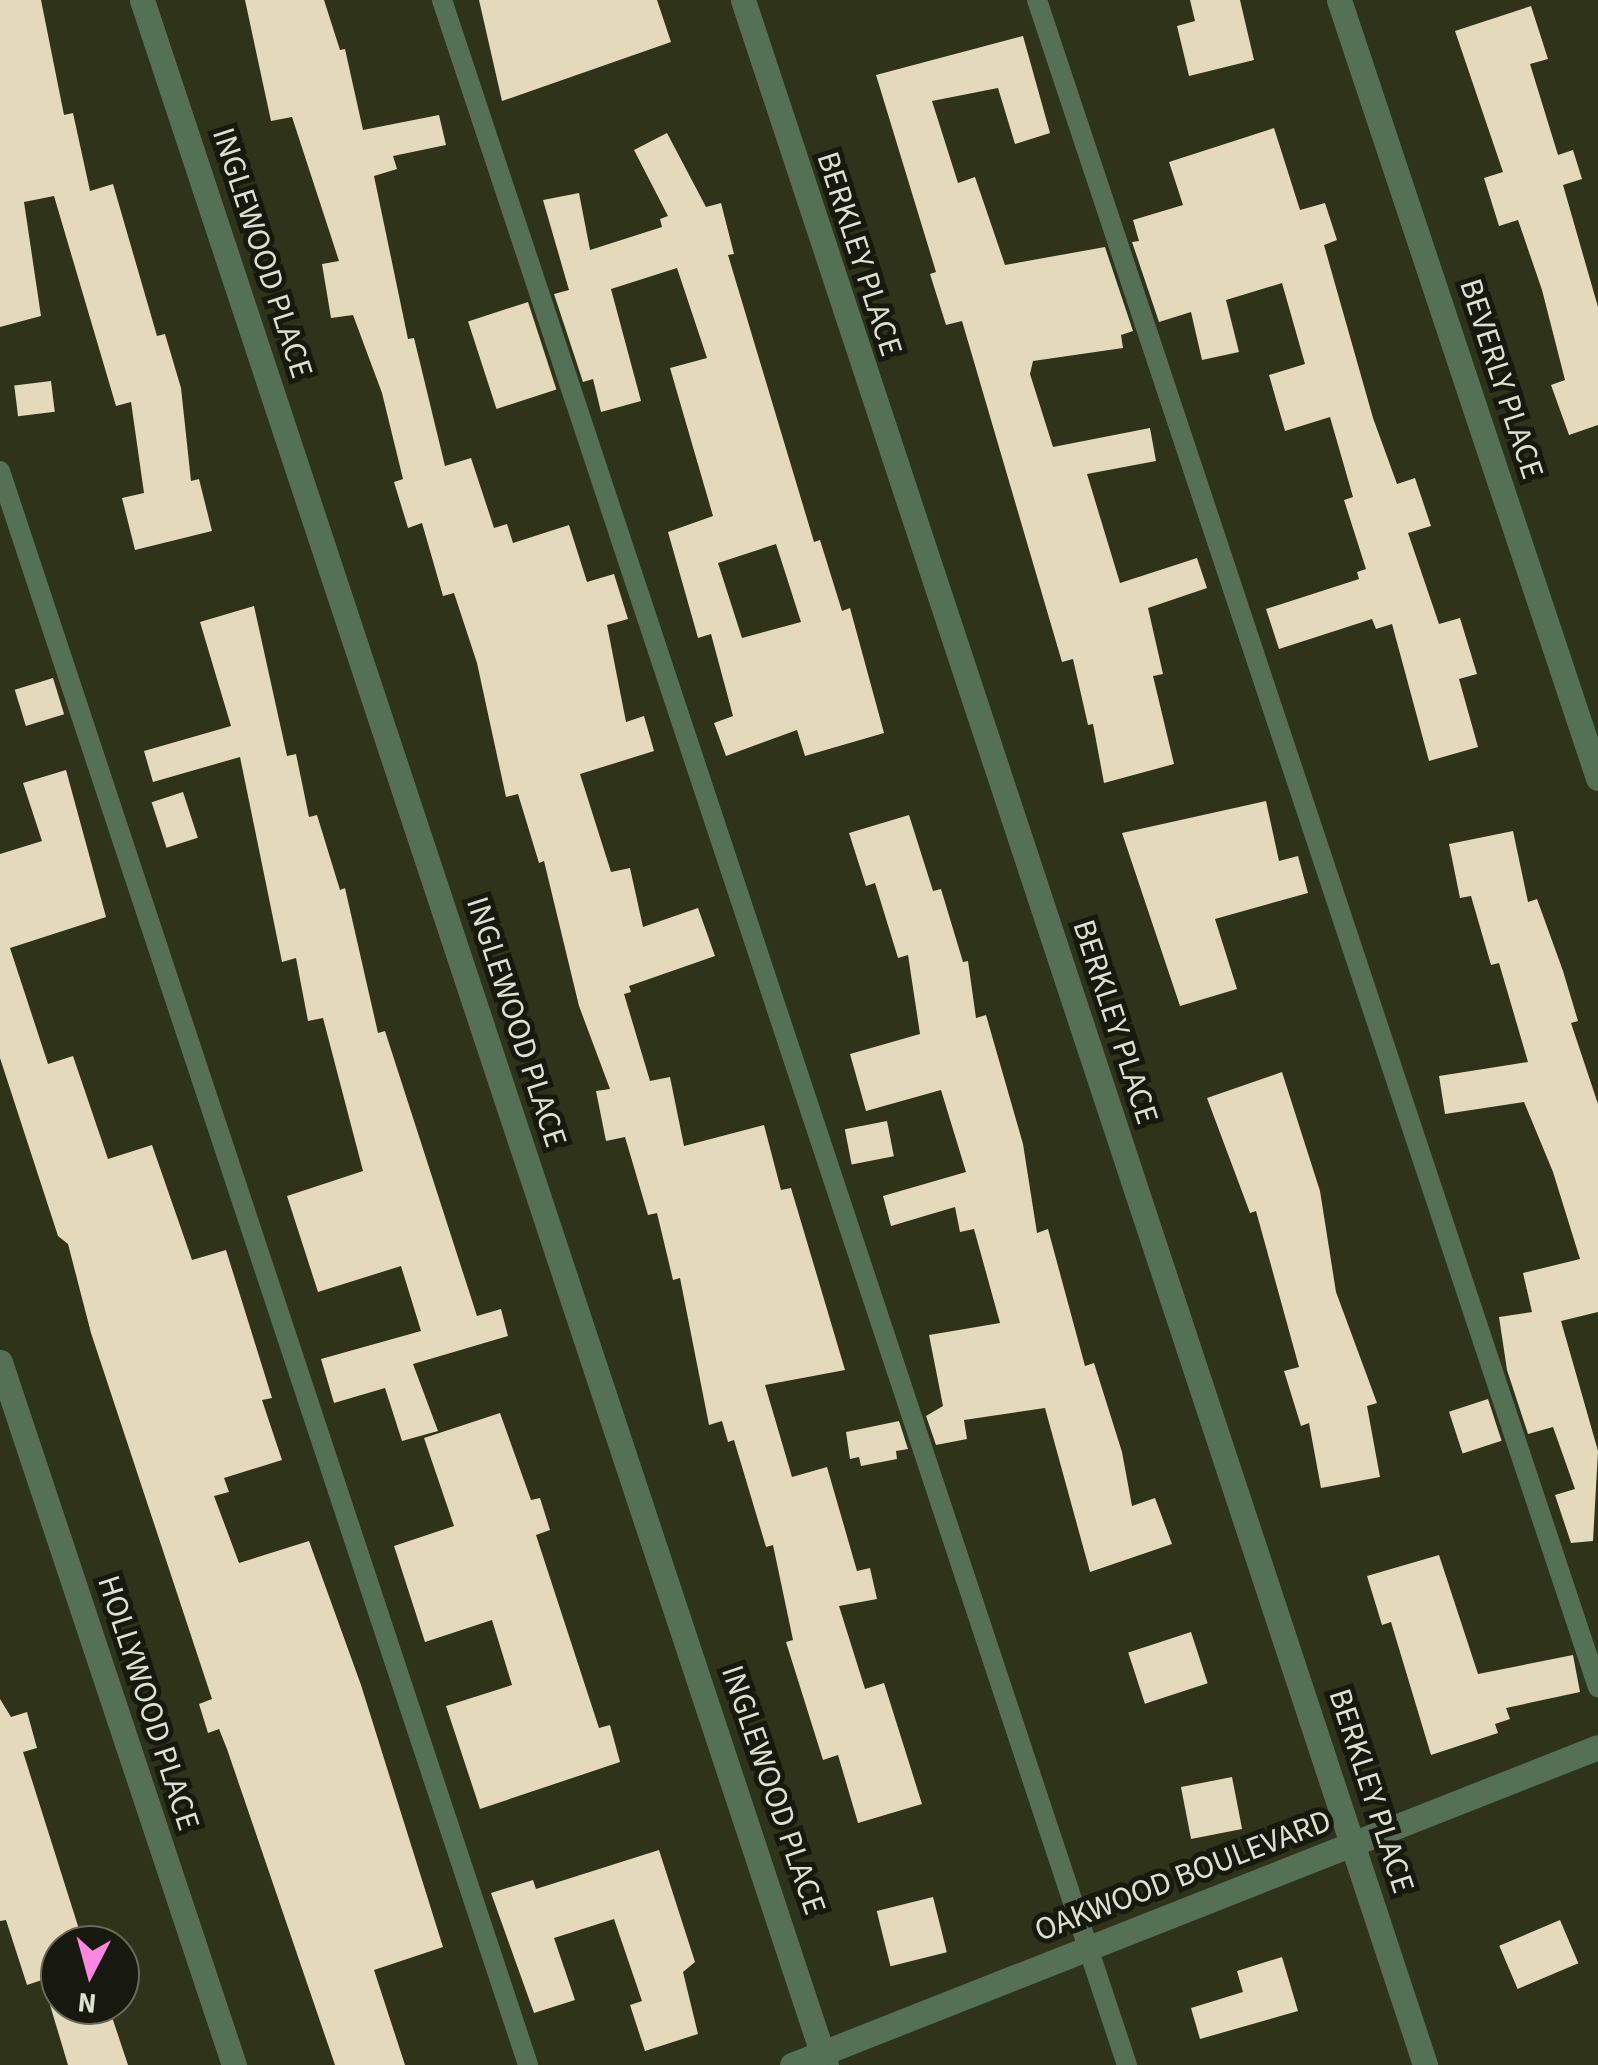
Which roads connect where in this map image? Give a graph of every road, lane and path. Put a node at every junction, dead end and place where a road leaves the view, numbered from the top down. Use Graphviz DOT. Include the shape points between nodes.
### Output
graph roads {
  1 [pos="142,0"];
  2 [pos="442,0"];
  3 [pos="743,0"];
  4 [pos="1037,0"];
  5 [pos="1339,0"];
  6 [pos="0,471"];
  7 [pos="1598,778"];
  8 [pos="0,1362"];
  9 [pos="1598,1687"];
  10 [pos="1598,1747"];
  11 [pos="1356,1843"];
  12 [pos="1088,1948"];
  13 [pos="824,2059"];
  14 [pos="234,2065"];
  15 [pos="528,2065"];
  16 [pos="792,2065"];
  17 [pos="1127,2065"];
  18 [pos="1425,2065"];
  1 -- 13 [label="street, INGLEWOOD PLACE"];
  2 -- 12 [label="lane"];
  3 -- 11 [label="street, BERKLEY PLACE"];
  4 -- 9 [label="lane"];
  5 -- 7 [label="street, BEVERLY PLACE"];
  6 -- 15 [label="lane"];
  8 -- 14 [label="street, HOLLYWOOD PLACE"];
  10 -- 11 [label="street, OAKWOOD BOULEVARD"];
  11 -- 12 [label="street, OAKWOOD BOULEVARD"];
  11 -- 18 [label="street, BERKLEY PLACE"];
  12 -- 13 [label="street, OAKWOOD BOULEVARD"];
  12 -- 17 [label="lane"];
  13 -- 16 [label="street, OAKWOOD BOULEVARD"];
}
